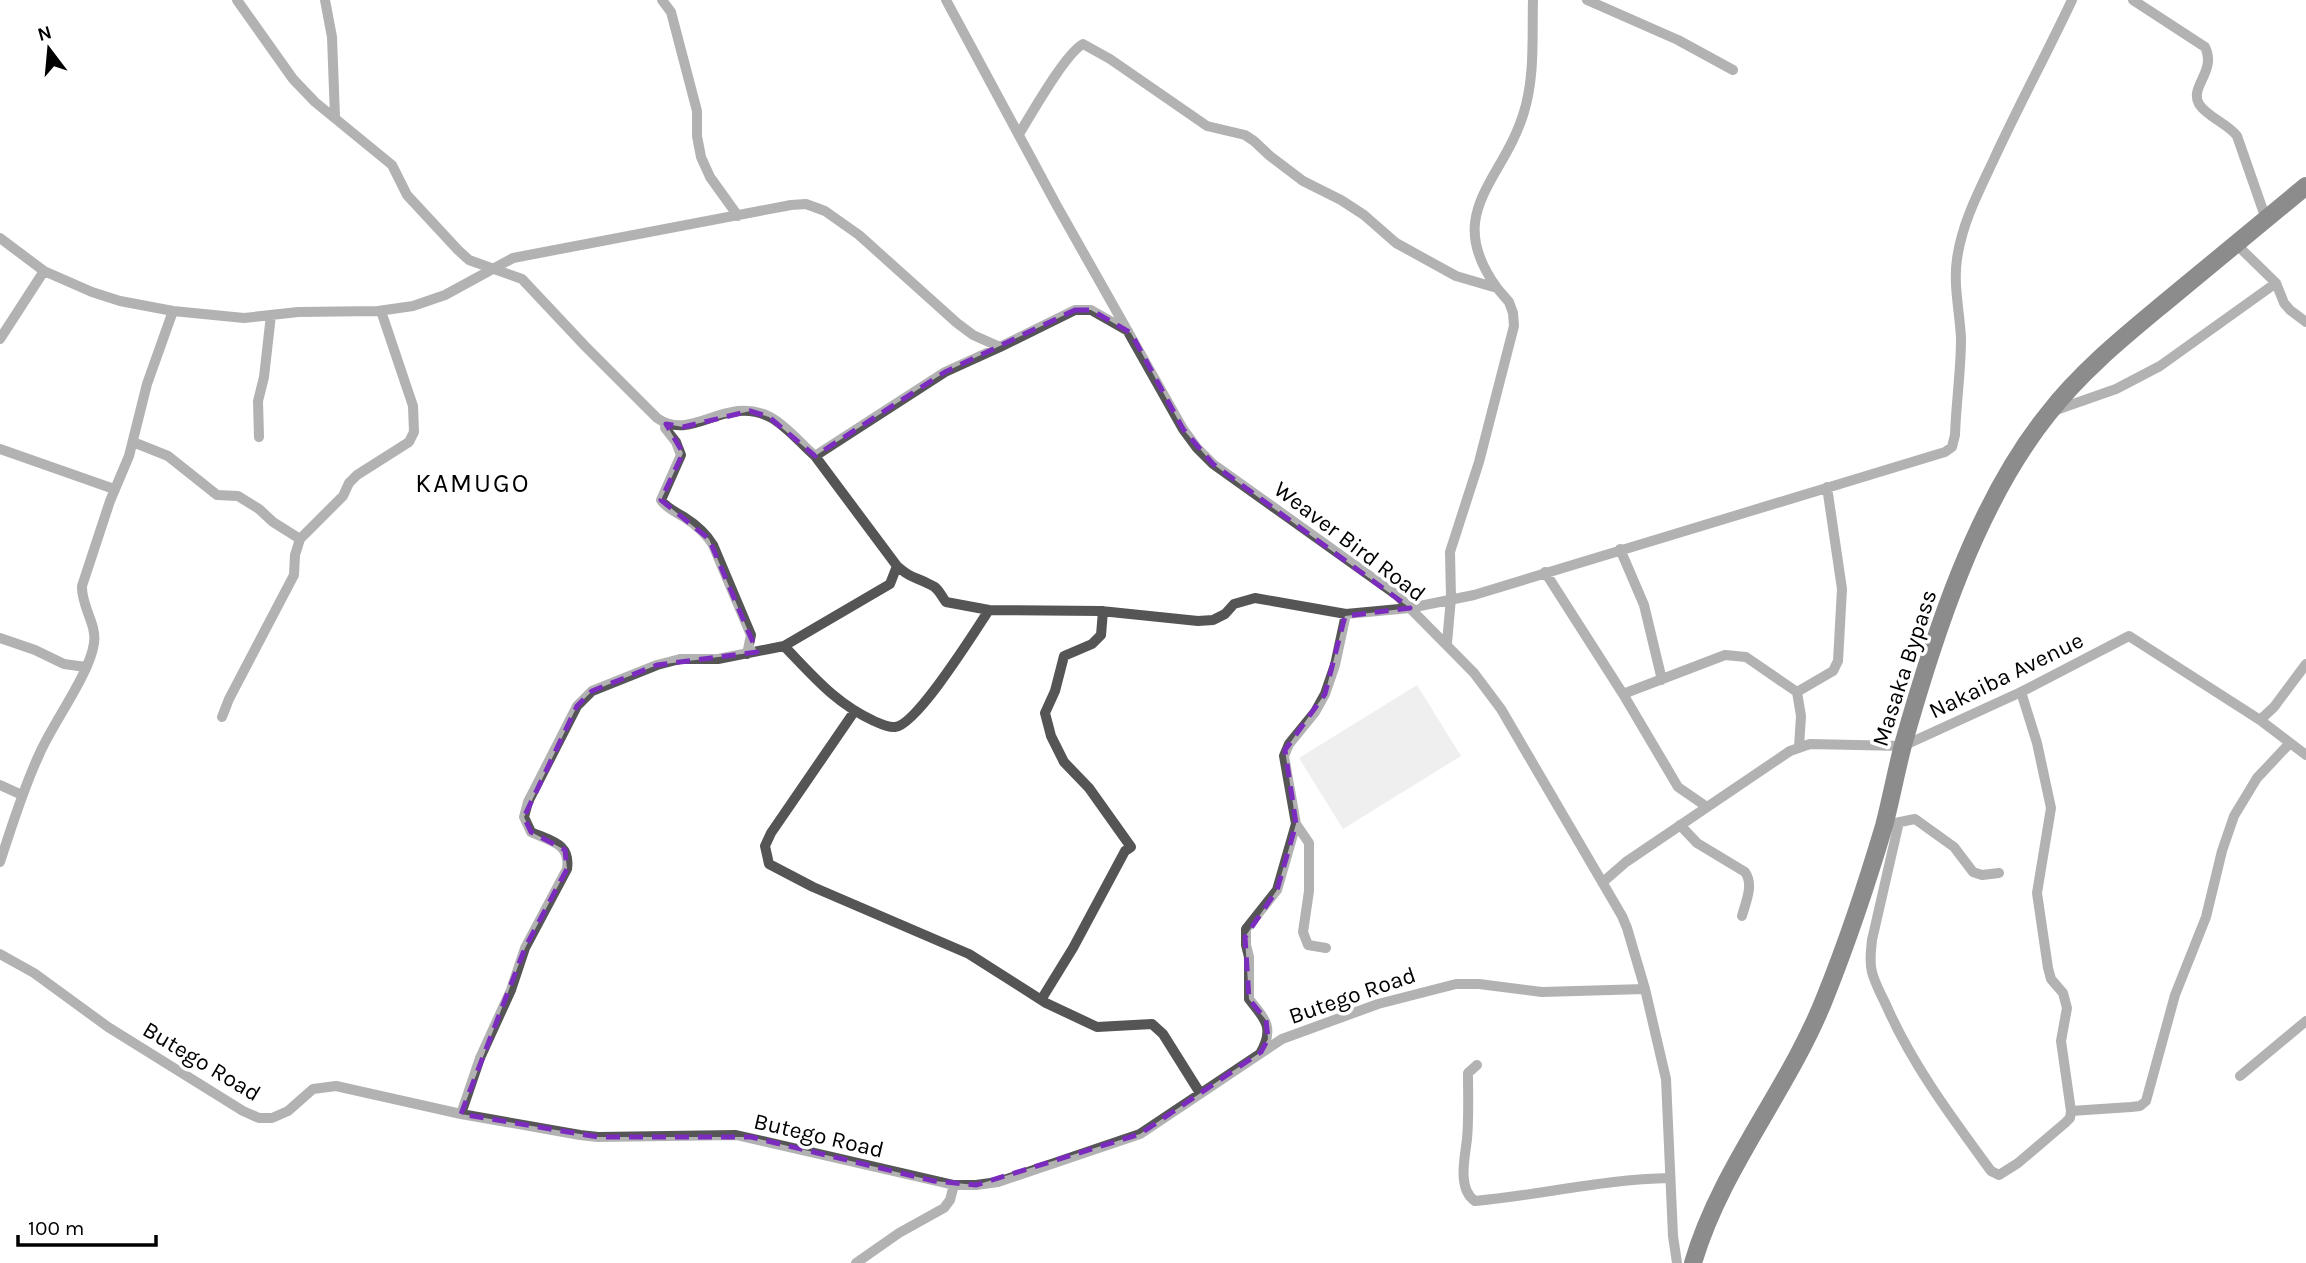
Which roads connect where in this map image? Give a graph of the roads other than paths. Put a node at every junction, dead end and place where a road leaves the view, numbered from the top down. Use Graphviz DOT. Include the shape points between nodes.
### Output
graph roads {
  1 [pos="237,0"];
  2 [pos="325,0"];
  3 [pos="662,0"];
  4 [pos="946,0"];
  5 [pos="1534,0"];
  6 [pos="1587,0"];
  7 [pos="2072,0"];
  8 [pos="2133,0"];
  9 [pos="1733,70"];
  10 [pos="335,117"];
  11 [pos="1019,134"];
  12 [pos="2306,186"];
  13 [pos="738,216"];
  14 [pos="2266,219"];
  15 [pos="0,238"];
  16 [pos="2236,244"];
  17 [pos="490,269"];
  18 [pos="44,271"];
  19 [pos="2276,283"];
  20 [pos="1497,288"];
  21 [pos="2261,294"];
  22 [pos="2284,303"];
  23 [pos="381,311"];
  24 [pos="173,312"];
  25 [pos="271,315"];
  26 [pos="2306,322"];
  27 [pos="1131,333"];
  28 [pos="0,339"];
  29 [pos="1000,347"];
  30 [pos="2049,413"];
  31 [pos="666,425"];
  32 [pos="259,437"];
  33 [pos="133,442"];
  34 [pos="0,449"];
  35 [pos="815,456"];
  36 [pos="1827,487"];
  37 [pos="114,489"];
  38 [pos="300,539"];
  39 [pos="1620,549"];
  40 [pos="897,566"];
  41 [pos="1545,572"];
  42 [pos="911,578"];
  43 [pos="890,584"];
  44 [pos="1451,598"];
  45 [pos="1410,608"];
  46 [pos="989,610"];
  47 [pos="1103,611"];
  48 [pos="1346,614"];
  49 [pos="751,635"];
  50 [pos="0,638"];
  51 [pos="1447,643"];
  52 [pos="784,646"];
  53 [pos="768,649"];
  54 [pos="747,654"];
  55 [pos="2306,664"];
  56 [pos="86,667"];
  57 [pos="1662,680"];
  58 [pos="1797,692"];
  59 [pos="2021,692"];
  60 [pos="1623,694"];
  61 [pos="854,712"];
  62 [pos="222,717"];
  63 [pos="2260,720"];
  64 [pos="2289,744"];
  65 [pos="1903,746"];
  66 [pos="1799,747"];
  67 [pos="2306,755"];
  68 [pos="0,785"];
  69 [pos="22,795"];
  70 [pos="1707,807"];
  71 [pos="1891,823"];
  72 [pos="1296,824"];
  73 [pos="1679,825"];
  74 [pos="0,862"];
  75 [pos="1998,873"];
  76 [pos="1603,882"];
  77 [pos="1742,916"];
  78 [pos="1326,948"];
  79 [pos="0,954"];
  80 [pos="1645,989"];
  81 [pos="1041,1000"];
  82 [pos="2306,1021"];
  83 [pos="1261,1052"];
  84 [pos="1477,1065"];
  85 [pos="2240,1076"];
  86 [pos="1200,1093"];
  87 [pos="2071,1111"];
  88 [pos="461,1114"];
  89 [pos="1670,1178"];
  90 [pos="954,1185"];
  91 [pos="856,1263"];
  92 [pos="1677,1263"];
  93 [pos="1693,1263"];
  1 -- 10 [label="street" via="293,79"];
  2 -- 10 [label="street" via="332,37"];
  3 -- 13 [label="street" via="671,12 697,111 701,157"];
  4 -- 11 [label="street, Weaver Bird Road"];
  5 -- 20 [label="street" via="1524,112 1474,218 1478,254"];
  6 -- 9 [label="street"];
  7 -- 36 [label="street" via="1973,203 1962,235 1956,282 1961,347 1952,447"];
  8 -- 14 [label="street" via="2205,47 2209,63 2197,100 2236,136"];
  10 -- 17 [label="street" via="392,165 407,195 458,250"];
  11 -- 20 [label="street" via="1083,44 1207,126 1245,135 1303,181 1341,200 1396,243 1456,275"];
  11 -- 27 [label="street, Weaver Bird Road"];
  12 -- 14 [label="highway, Masaka Bypass"];
  13 -- 17 [label="street" via="513,258"];
  13 -- 29 [label="street" via="806,204 825,211 859,235 957,323"];
  14 -- 16 [label="highway, Masaka Bypass"];
  15 -- 18 [label="street"];
  16 -- 19 [label="street"];
  16 -- 30 [label="highway, Masaka Bypass" via="2109,349"];
  17 -- 23 [label="street" via="445,295"];
  17 -- 31 [label="street" via="522,279"];
  18 -- 24 [label="street" via="120,301"];
  18 -- 28 [label="street"];
  19 -- 21 [label="street"];
  19 -- 22 [label="street"];
  20 -- 44 [label="street" via="1509,302 1514,326 1479,462 1453,536"];
  21 -- 22 [label="street"];
  21 -- 30 [label="street" via="2147,373"];
  22 -- 26 [label="street"];
  23 -- 25 [label="street"];
  23 -- 38 [label="street" via="413,406 414,432 409,442 349,483 343,496"];
  24 -- 25 [label="street" via="244,318"];
  24 -- 33 [label="street"];
  25 -- 32 [label="street" via="258,401"];
  27 -- 29 [label="street" via="1091,310 1075,310"];
  27 -- 45 [label="street, Weaver Bird Road" via="1197,448"];
  29 -- 35 [label="street" via="945,372"];
  30 -- 65 [label="highway, Masaka Bypass" via="1987,511 1940,628"];
  31 -- 35 [label="street" via="683,427 732,411 750,411 775,421"];
  31 -- 49 [label="street" via="681,455 661,500 709,539"];
  33 -- 37 [label="street"];
  33 -- 38 [label="street" via="168,456 218,495 238,496"];
  34 -- 37 [label="street"];
  35 -- 40 [label="street"];
  36 -- 39 [label="street"];
  36 -- 58 [label="street" via="1842,589 1838,661 1833,671"];
  37 -- 56 [label="street" via="82,586 81,599 95,641"];
  38 -- 62 [label="street" via="294,575"];
  39 -- 41 [label="street"];
  39 -- 57 [label="street" via="1644,605"];
  40 -- 42 [label="street"];
  40 -- 43 [label="street"];
  41 -- 44 [label="street"];
  41 -- 60 [label="street"];
  42 -- 43 [label="street"];
  42 -- 46 [label="street" via="932,585 952,604"];
  43 -- 52 [label="street"];
  44 -- 45 [label="street"];
  44 -- 51 [label="street"];
  45 -- 48 [label="street"];
  45 -- 51 [label="street, Weaver Bird Road"];
  46 -- 47 [label="street"];
  46 -- 61 [label="street" via="954,663 905,722 885,726"];
  47 -- 48 [label="street" via="1213,620 1234,604 1255,598"];
  47 -- 81 [label="street" via="1101,635 1064,656 1045,713 1064,762 1131,846"];
  48 -- 72 [label="street" via="1325,694 1285,750"];
  49 -- 53 [label="street"];
  49 -- 54 [label="street"];
  50 -- 56 [label="street" via="64,664"];
  51 -- 76 [label="street, Weaver Bird Road" via="1501,709"];
  52 -- 53 [label="street"];
  52 -- 61 [label="street"];
  53 -- 54 [label="street"];
  54 -- 88 [label="street" via="657,665 592,691 577,706 524,817 531,832 565,850 567,869 525,948"];
  55 -- 63 [label="street"];
  56 -- 69 [label="street" via="39,753"];
  57 -- 58 [label="street" via="1735,655 1746,657"];
  57 -- 60 [label="street"];
  58 -- 66 [label="street"];
  59 -- 63 [label="street, Nakaiba Avenue" via="2129,636"];
  59 -- 65 [label="street, Nakaiba Avenue"];
  59 -- 87 [label="street" via="2051,808 2038,893 2048,968 2067,1008 2061,1041"];
  60 -- 70 [label="street" via="1678,787"];
  61 -- 81 [label="street" via="771,833 765,846 769,864 969,954"];
  63 -- 64 [label="street, Nakaiba Avenue"];
  64 -- 67 [label="street, Nakaiba Avenue"];
  64 -- 87 [label="street" via="2258,778 2234,817 2206,917 2175,995 2146,1101 2140,1106"];
  65 -- 66 [label="street, Nakaiba Avenue"];
  65 -- 71 [label="highway, Masaka Bypass"];
  66 -- 70 [label="street, Nakaiba Avenue"];
  68 -- 69 [label="street"];
  69 -- 74 [label="street"];
  70 -- 73 [label="street, Nakaiba Avenue"];
  71 -- 75 [label="street" via="1916,819 1925,823 1954,847 1973,873"];
  71 -- 87 [label="street" via="1870,956 1872,971 1897,1030 1946,1109 1995,1174 2018,1163 2065,1123"];
  71 -- 93 [label="highway, Masaka Bypass" via="1825,998 1716,1202"];
  72 -- 78 [label="street" via="1309,843 1304,939 1308,945"];
  72 -- 83 [label="street" via="1277,890 1246,929 1249,999 1266,1020 1268,1039"];
  73 -- 76 [label="street, Nakaiba Avenue"];
  73 -- 77 [label="street" via="1697,843 1745,872 1750,884"];
  76 -- 80 [label="street, Weaver Bird Road" via="1622,916"];
  79 -- 88 [label="street, Butego Road" via="108,1027 259,1118 288,1111 323,1086"];
  80 -- 83 [label="street, Butego Road" via="1542,992 1457,984 1378,1004 1282,1039"];
  80 -- 89 [label="street, Weaver Bird Road" via="1666,1079"];
  81 -- 86 [label="street" via="1097,1027 1152,1024"];
  82 -- 85 [label="street"];
  83 -- 86 [label="street, Butego Road"];
  84 -- 89 [label="street" via="1468,1073 1463,1161 1466,1188 1475,1201 1619,1180"];
  86 -- 90 [label="street, Butego Road" via="1140,1134 998,1182"];
  88 -- 90 [label="street, Butego Road" via="598,1137 751,1137"];
  89 -- 92 [label="street, Weaver Bird Road"];
  90 -- 91 [label="street" via="944,1208"];
}
